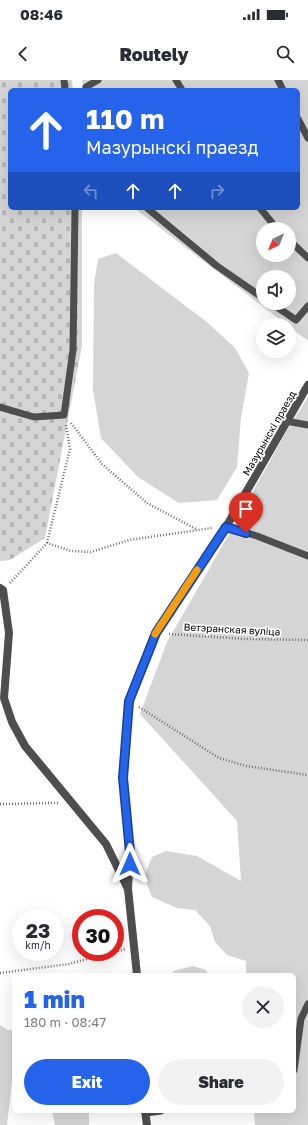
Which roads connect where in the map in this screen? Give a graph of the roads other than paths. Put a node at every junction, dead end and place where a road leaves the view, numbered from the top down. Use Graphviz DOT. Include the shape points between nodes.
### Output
graph roads {
  1 [pos="98,80"];
  2 [pos="86,86"];
  3 [pos="300,124"];
  4 [pos="308,138"];
  5 [pos="75,210"];
  6 [pos="149,210"];
  7 [pos="262,210"];
  8 [pos="271,222"];
  9 [pos="296,247"];
  10 [pos="308,258"];
  11 [pos="256,293"];
  12 [pos="308,306"];
  13 [pos="281,310"];
  14 [pos="308,385"];
  15 [pos="0,407"];
  16 [pos="286,421"];
  17 [pos="308,425"];
  18 [pos="226,527"];
  19 [pos="308,556"];
  20 [pos="2,589"];
  21 [pos="128,889"];
  22 [pos="137,973"];
  23 [pos="308,1004"];
  24 [pos="296,1055"];
  25 [pos="145,1113"];
  26 [pos="147,1125"];
  1 -- 2 [label="lane"];
  3 -- 4 [label="lane"];
  5 -- 15 [label="lane" via="73,350 64,415 34,417"];
  6 -- 11 [label="lane" via="217,266"];
  7 -- 8 [label="lane"];
  9 -- 10 [label="lane"];
  12 -- 13 [label="lane" via="296,320"];
  14 -- 16 [label="street, Мазурынскі праезд"];
  16 -- 17 [label="lane"];
  16 -- 18 [label="street, Мазурынскі праезд"];
  18 -- 19 [label="lane"];
  18 -- 21 [label="street, Мазурынскі праезд" via="156,633 129,701 123,778 130,852"];
  20 -- 21 [label="street" via="9,633 4,698 12,722 25,746 106,844"];
  21 -- 22 [label="street"];
  23 -- 24 [label="lane" via="301,1019"];
  25 -- 26 [label="street"];
}
